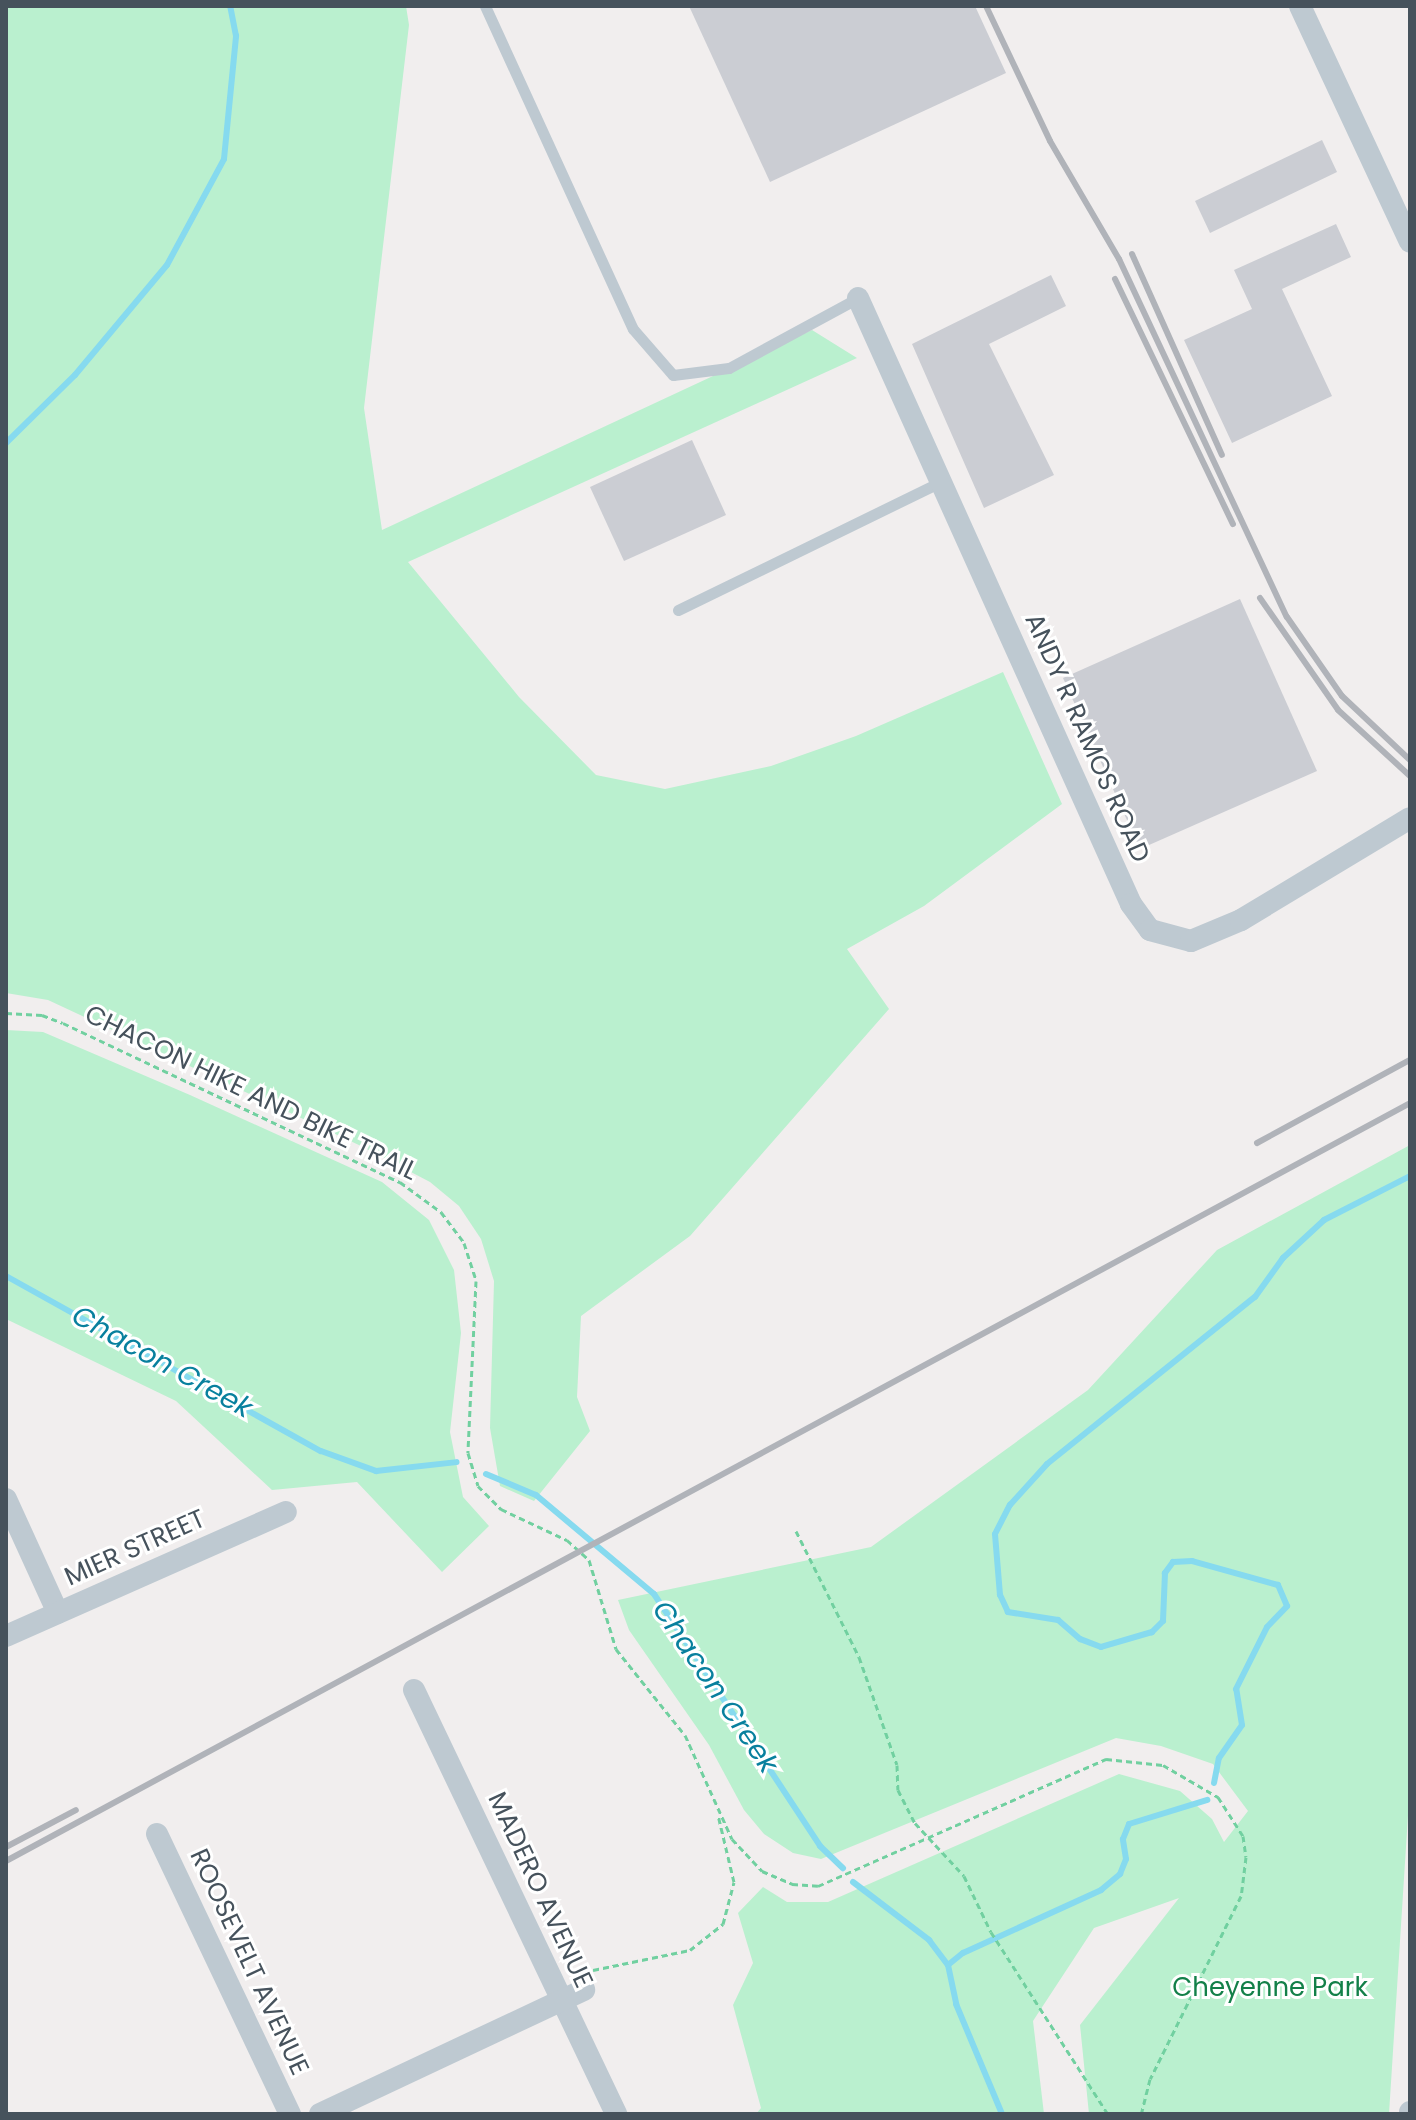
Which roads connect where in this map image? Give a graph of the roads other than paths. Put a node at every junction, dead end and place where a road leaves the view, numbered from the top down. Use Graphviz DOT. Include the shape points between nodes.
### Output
graph roads {
  1 [pos="485,6"];
  2 [pos="1300,6"];
  3 [pos="1410,242"];
  4 [pos="858,298"];
  5 [pos="941,482"];
  6 [pos="678,610"];
  7 [pos="1410,818"];
  8 [pos="6,1499"];
  9 [pos="286,1512"];
  10 [pos="58,1613"];
  11 [pos="6,1636"];
  12 [pos="414,1690"];
  13 [pos="157,1834"];
  14 [pos="586,1982"];
  15 [pos="562,2001"];
  16 [pos="290,2114"];
  17 [pos="320,2114"];
  18 [pos="616,2114"];
  1 -- 4 [label="lane" via="633,329 673,375 729,368"];
  2 -- 3 [label="street"];
  4 -- 5 [label="street, ANDY R RAMOS ROAD"];
  5 -- 6 [label="lane"];
  5 -- 7 [label="street, ANDY R RAMOS ROAD" via="1131,904 1150,930 1191,941 1241,920"];
  8 -- 10 [label="street"];
  9 -- 10 [label="street, MIER STREET"];
  10 -- 11 [label="street, MIER STREET"];
  12 -- 15 [label="street, MADERO AVENUE"];
  13 -- 16 [label="street, ROOSEVELT AVENUE"];
  14 -- 15 [label="street"];
  15 -- 17 [label="street"];
  15 -- 18 [label="street, MADERO AVENUE"];
}
